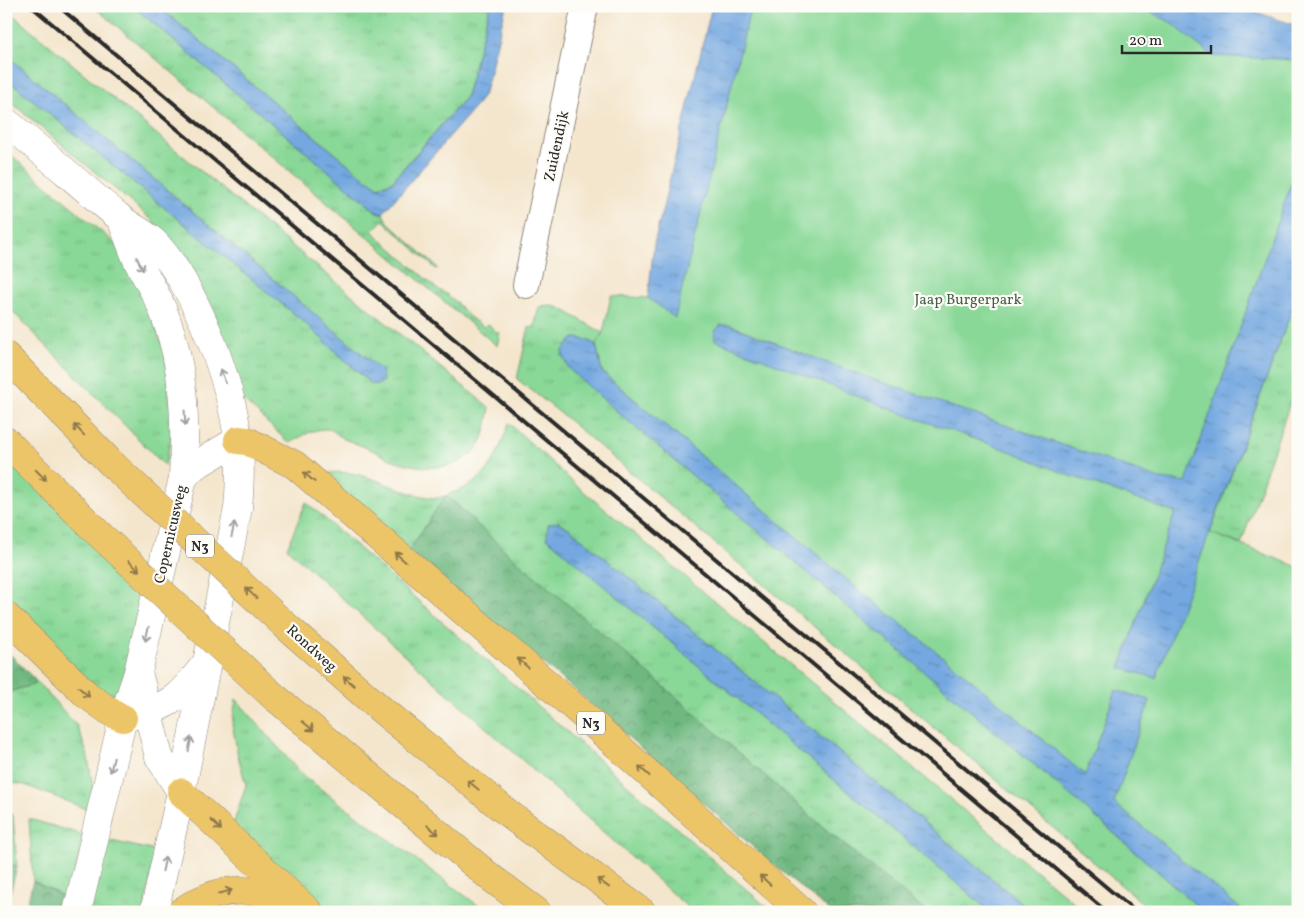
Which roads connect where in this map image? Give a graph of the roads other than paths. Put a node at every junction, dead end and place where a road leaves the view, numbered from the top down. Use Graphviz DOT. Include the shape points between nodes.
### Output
graph roads {
  1 [pos="585,6"];
  2 [pos="6,122"];
  3 [pos="121,219"];
  4 [pos="526,285"];
  5 [pos="6,356"];
  6 [pos="238,440"];
  7 [pos="6,441"];
  8 [pos="183,478"];
  9 [pos="6,616"];
  10 [pos="206,663"];
  11 [pos="136,715"];
  12 [pos="181,792"];
  13 [pos="302,905"];
  14 [pos="77,912"];
  15 [pos="154,912"];
  16 [pos="181,912"];
  17 [pos="537,912"];
  18 [pos="642,912"];
  19 [pos="802,912"];
  1 -- 4 [label="street, Zuidendijk"];
  2 -- 3 [label="street"];
  6 -- 3 [label="street, one-way" via="224,380 197,308 178,273 155,242"];
  3 -- 8 [label="street, one-way" via="173,339 182,381 185,420"];
  18 -- 5 [label="highway, Rondweg / N3, one-way, bridge" via="514,818 384,712 287,627 113,465"];
  6 -- 8 [label="street, Copernicusweg" via="193,467"];
  10 -- 6 [label="street, one-way" via="238,508"];
  19 -- 6 [label="highway, N3, one-way" via="590,721 295,465 247,441"];
  7 -- 17 [label="highway, one-way, bridge" via="98,533 271,694 490,877"];
  8 -- 11 [label="street, Copernicusweg, one-way" via="138,672"];
  9 -- 11 [label="highway, one-way" via="87,695 115,716"];
  10 -- 11 [label="street" via="169,703"];
  12 -- 10 [label="street, one-way"];
  11 -- 12 [label="street"];
  11 -- 14 [label="street, Copernicusweg, one-way"];
  12 -- 13 [label="highway, one-way"];
  15 -- 12 [label="street, one-way"];
  16 -- 13 [label="highway, one-way" via="192,904 232,890 261,891"];
}
